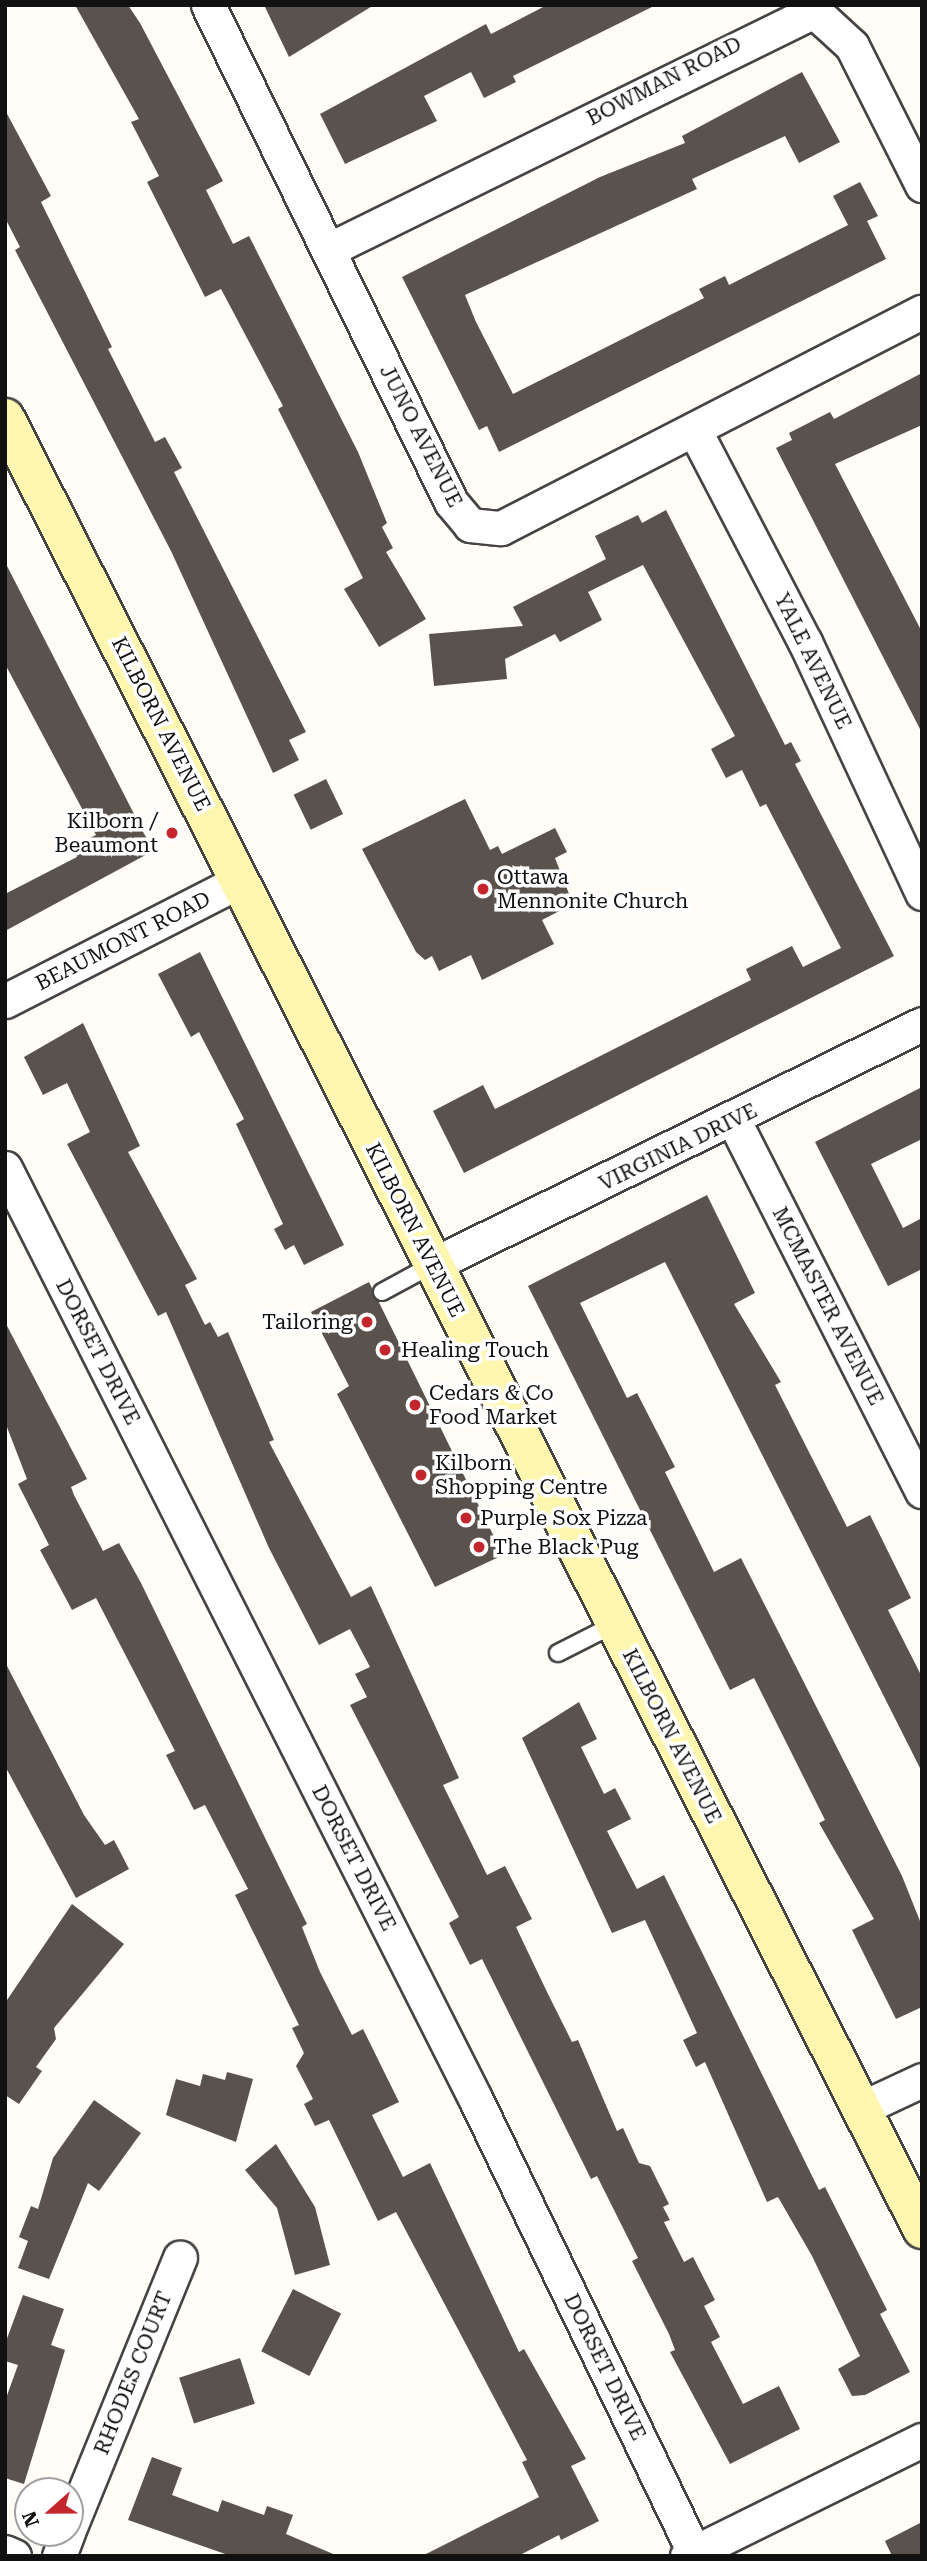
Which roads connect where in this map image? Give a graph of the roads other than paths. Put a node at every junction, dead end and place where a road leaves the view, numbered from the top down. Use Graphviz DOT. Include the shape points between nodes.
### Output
graph roads {
  1 [pos="208,5"];
  2 [pos="922,185"];
  3 [pos="330,249"];
  4 [pos="922,312"];
  5 [pos="5,418"];
  6 [pos="696,433"];
  7 [pos="240,881"];
  8 [pos="922,893"];
  9 [pos="5,1001"];
  10 [pos="922,1024"];
  11 [pos="734,1121"];
  12 [pos="5,1168"];
  13 [pos="432,1265"];
  14 [pos="382,1292"];
  15 [pos="922,1491"];
  16 [pos="615,1624"];
  17 [pos="558,1653"];
  18 [pos="922,2080"];
  19 [pos="862,2108"];
  20 [pos="922,2229"];
  21 [pos="180,2258"];
  22 [pos="922,2440"];
  23 [pos="84,2493"];
  24 [pos="5,2552"];
  25 [pos="690,2554"];
  26 [pos="14,2556"];
  1 -- 3 [label="street, JUNO AVENUE"];
  2 -- 3 [label="street, BOWMAN ROAD" via="852,46 814,11"];
  3 -- 6 [label="street, JUNO AVENUE" via="451,502 470,525 500,528"];
  4 -- 6 [label="street, JUNO AVENUE"];
  5 -- 7 [label="street, KILBORN AVENUE"];
  6 -- 8 [label="street, YALE AVENUE" via="805,642"];
  7 -- 9 [label="street, BEAUMONT ROAD"];
  7 -- 13 [label="street, KILBORN AVENUE"];
  10 -- 11 [label="street, VIRGINIA DRIVE"];
  11 -- 13 [label="street, VIRGINIA DRIVE"];
  11 -- 15 [label="street, MCMASTER AVENUE"];
  12 -- 25 [label="street, DORSET DRIVE" via="475,2098"];
  13 -- 14 [label="lane"];
  13 -- 16 [label="street, KILBORN AVENUE"];
  16 -- 17 [label="lane"];
  16 -- 19 [label="street, KILBORN AVENUE"];
  18 -- 19 [label="street"];
  19 -- 20 [label="street, KILBORN AVENUE"];
  21 -- 23 [label="street, RHODES COURT"];
  22 -- 25 [label="street"];
  24 -- 26 [label="street"];
}
